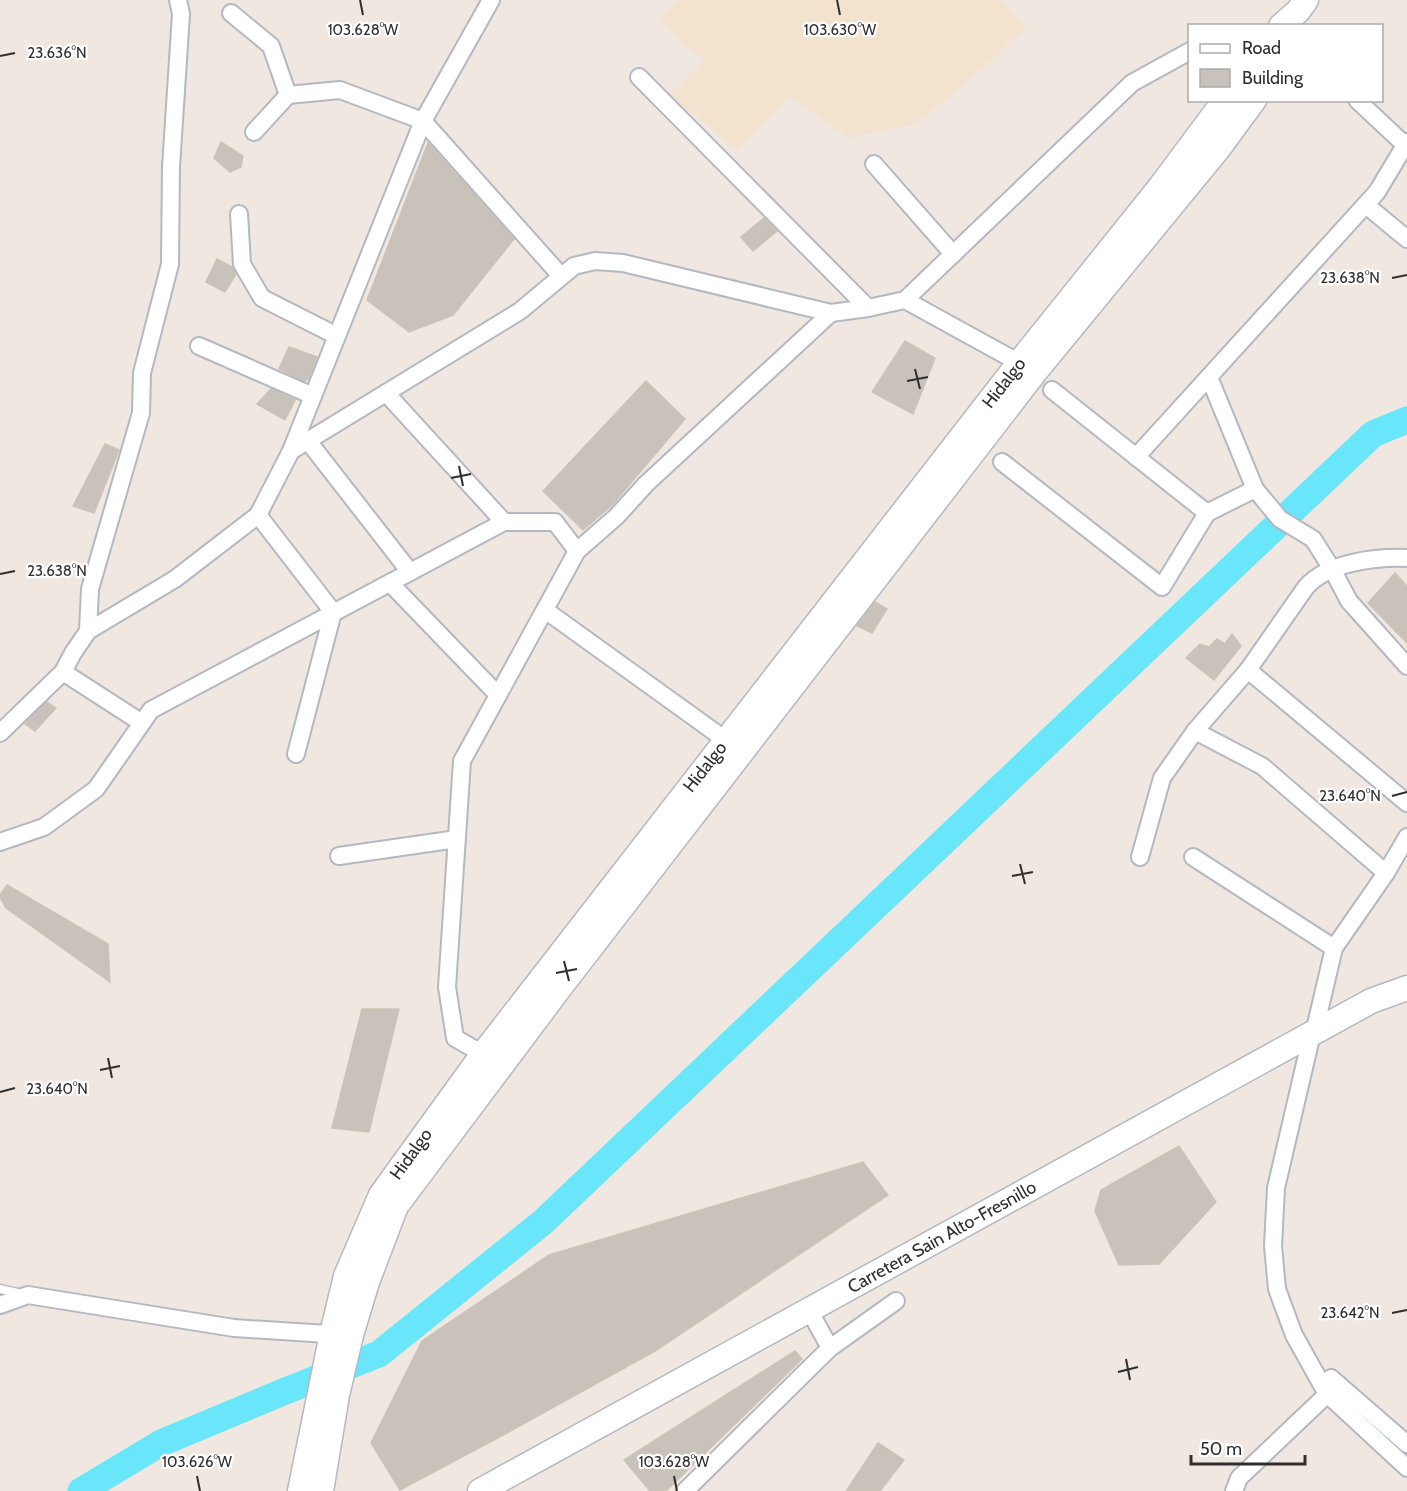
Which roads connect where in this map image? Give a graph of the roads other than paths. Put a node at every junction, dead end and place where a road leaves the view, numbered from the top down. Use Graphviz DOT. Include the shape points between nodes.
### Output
graph roads {
  1 [pos="177,0"];
  2 [pos="490,0"];
  3 [pos="231,13"];
  4 [pos="1188,52"];
  5 [pos="639,77"];
  6 [pos="288,95"];
  7 [pos="1224,102"];
  8 [pos="1253,102"];
  9 [pos="1359,102"];
  10 [pos="423,120"];
  11 [pos="254,132"];
  12 [pos="1406,144"];
  13 [pos="874,164"];
  14 [pos="1366,205"];
  15 [pos="239,214"];
  16 [pos="1407,239"];
  17 [pos="953,254"];
  18 [pos="561,276"];
  19 [pos="904,300"];
  20 [pos="868,308"];
  21 [pos="831,313"];
  22 [pos="337,336"];
  23 [pos="199,346"];
  24 [pos="1027,367"];
  25 [pos="1209,377"];
  26 [pos="1052,390"];
  27 [pos="386,393"];
  28 [pos="313,396"];
  29 [pos="308,441"];
  30 [pos="291,451"];
  31 [pos="1136,457"];
  32 [pos="1002,462"];
  33 [pos="1255,489"];
  34 [pos="1207,513"];
  35 [pos="258,515"];
  36 [pos="504,522"];
  37 [pos="577,551"];
  38 [pos="1407,558"];
  39 [pos="1332,569"];
  40 [pos="410,572"];
  41 [pos="390,583"];
  42 [pos="545,610"];
  43 [pos="333,612"];
  44 [pos="88,631"];
  45 [pos="1407,666"];
  46 [pos="1248,670"];
  47 [pos="63,672"];
  48 [pos="498,695"];
  49 [pos="142,723"];
  50 [pos="1195,731"];
  51 [pos="0,733"];
  52 [pos="734,746"];
  53 [pos="296,754"];
  54 [pos="1407,802"];
  55 [pos="1407,837"];
  56 [pos="457,839"];
  57 [pos="0,842"];
  58 [pos="339,856"];
  59 [pos="1140,857"];
  60 [pos="1193,857"];
  61 [pos="1386,873"];
  62 [pos="1334,948"];
  63 [pos="1407,988"];
  64 [pos="1407,996"];
  65 [pos="1312,1038"];
  66 [pos="491,1060"];
  67 [pos="0,1289"];
  68 [pos="28,1295"];
  69 [pos="896,1301"];
  70 [pos="0,1305"];
  71 [pos="810,1313"];
  72 [pos="340,1341"];
  73 [pos="830,1348"];
  74 [pos="1333,1389"];
  75 [pos="328,1396"];
  76 [pos="1407,1444"];
  77 [pos="325,1466"];
  78 [pos="1407,1468"];
  79 [pos="300,1491"];
  80 [pos="321,1491"];
  81 [pos="339,1491"];
  82 [pos="480,1491"];
  83 [pos="494,1491"];
  84 [pos="685,1491"];
  85 [pos="1234,1491"];
  1 -- 44 [label="street" via="182,14 171,167 170,264 142,373 141,413 90,589"];
  2 -- 10 [label="street"];
  3 -- 6 [label="street" via="271,46"];
  4 -- 17 [label="street" via="1132,83"];
  5 -- 20 [label="street"];
  6 -- 10 [label="street" via="340,90"];
  6 -- 11 [label="street"];
  7 -- 24 [label="main road, Hidalgo"];
  8 -- 24 [label="main road, Hidalgo" via="1218,149"];
  9 -- 12 [label="street"];
  10 -- 18 [label="street"];
  10 -- 22 [label="street"];
  12 -- 14 [label="street"];
  13 -- 17 [label="street"];
  14 -- 16 [label="street"];
  14 -- 25 [label="street"];
  15 -- 22 [label="street" via="242,264 262,298"];
  17 -- 19 [label="street"];
  18 -- 21 [label="street" via="574,266 596,261 623,263"];
  18 -- 27 [label="street" via="520,311"];
  19 -- 20 [label="street"];
  19 -- 24 [label="street"];
  20 -- 21 [label="street"];
  21 -- 37 [label="street"];
  22 -- 28 [label="street"];
  23 -- 28 [label="street"];
  24 -- 52 [label="main road, Hidalgo"];
  25 -- 31 [label="street"];
  25 -- 33 [label="street"];
  26 -- 31 [label="street"];
  27 -- 29 [label="street"];
  27 -- 36 [label="street"];
  28 -- 30 [label="street"];
  29 -- 30 [label="street"];
  29 -- 40 [label="street"];
  30 -- 35 [label="street"];
  31 -- 34 [label="street"];
  32 -- 34 [label="street" via="1162,586"];
  33 -- 34 [label="street"];
  33 -- 39 [label="street" via="1280,519 1313,538"];
  35 -- 43 [label="street"];
  35 -- 44 [label="street" via="175,579"];
  36 -- 37 [label="street" via="555,522"];
  36 -- 40 [label="street"];
  37 -- 42 [label="street"];
  38 -- 39 [label="street" via="1362,561"];
  39 -- 45 [label="street" via="1349,601"];
  39 -- 46 [label="street" via="1306,587"];
  40 -- 41 [label="street"];
  41 -- 43 [label="street"];
  41 -- 48 [label="street"];
  42 -- 48 [label="street"];
  42 -- 52 [label="street"];
  43 -- 49 [label="street" via="151,710"];
  43 -- 53 [label="street"];
  44 -- 47 [label="street"];
  46 -- 50 [label="street"];
  46 -- 54 [label="street"];
  47 -- 49 [label="street"];
  47 -- 51 [label="street"];
  48 -- 56 [label="street" via="462,761"];
  49 -- 57 [label="street" via="96,789 44,827"];
  50 -- 59 [label="street" via="1162,778"];
  50 -- 61 [label="street" via="1262,766"];
  52 -- 66 [label="main road, Hidalgo"];
  55 -- 61 [label="street"];
  56 -- 58 [label="street"];
  56 -- 66 [label="street" via="447,987 454,1038"];
  60 -- 62 [label="street"];
  61 -- 62 [label="street"];
  62 -- 65 [label="street"];
  63 -- 65 [label="main road" via="1371,1001"];
  64 -- 65 [label="main road"];
  65 -- 71 [label="main road"];
  65 -- 74 [label="street" via="1276,1188 1273,1246 1277,1289 1294,1335 1307,1359"];
  66 -- 72 [label="main road, Hidalgo" via="396,1206"];
  67 -- 68 [label="lane"];
  68 -- 70 [label="street"];
  68 -- 72 [label="street"];
  69 -- 73 [label="street"];
  71 -- 73 [label="street"];
  71 -- 82 [label="main road"];
  71 -- 83 [label="main road"];
  72 -- 75 [label="main road, Hidalgo"];
  73 -- 84 [label="street"];
  74 -- 76 [label="street"];
  74 -- 78 [label="street"];
  74 -- 85 [label="street" via="1239,1478"];
  75 -- 77 [label="main road, Hidalgo"];
  75 -- 79 [label="main road, Hidalgo"];
  77 -- 80 [label="main road, Hidalgo"];
  77 -- 81 [label="main road"];
}
